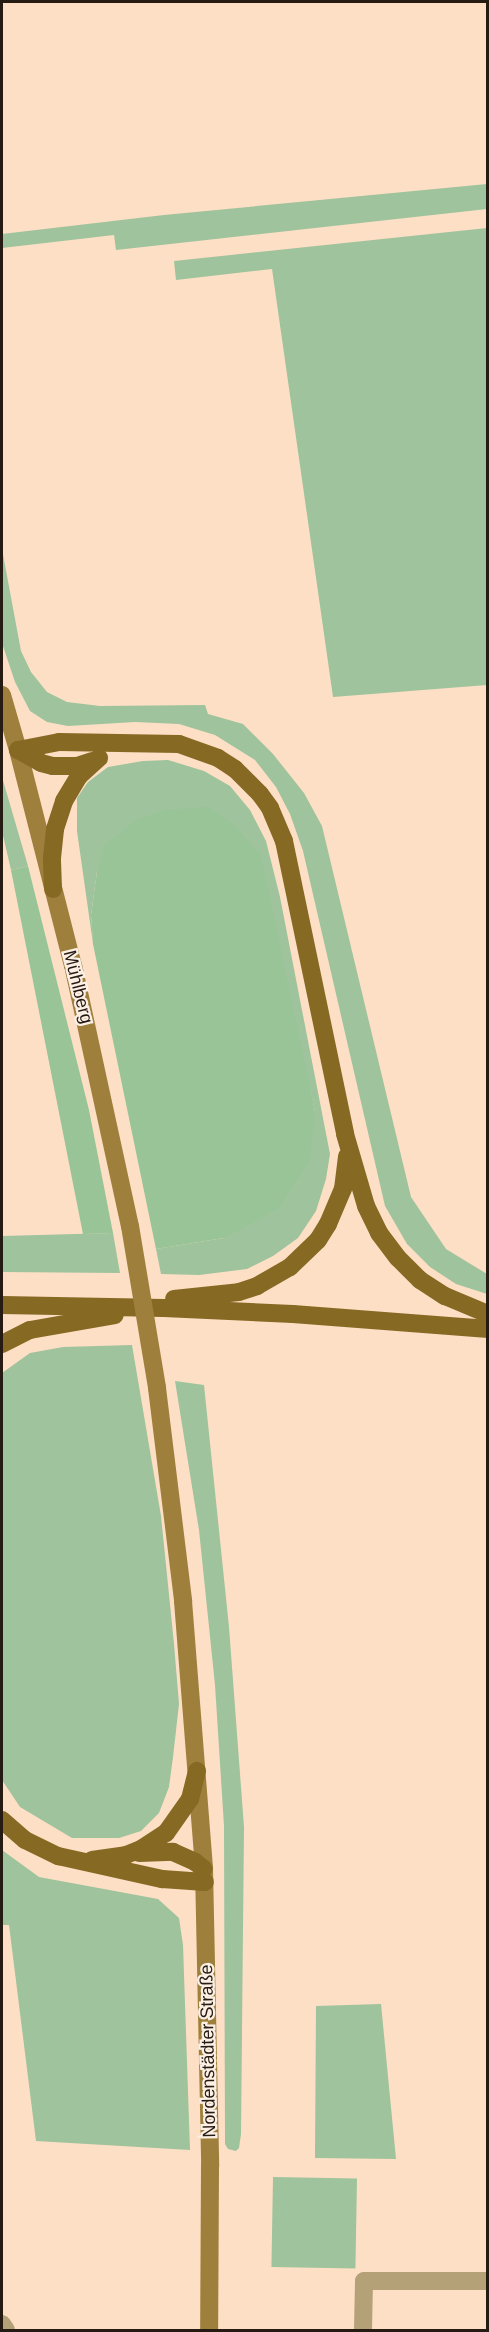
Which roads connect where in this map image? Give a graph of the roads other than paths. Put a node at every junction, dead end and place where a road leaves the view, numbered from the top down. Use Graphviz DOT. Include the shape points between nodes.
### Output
graph roads {
  1 [pos="2,695"];
  2 [pos="138,742"];
  3 [pos="18,750"];
  4 [pos="99,758"];
  5 [pos="54,889"];
  6 [pos="345,1134"];
  7 [pos="2,1305"];
  8 [pos="114,1306"];
  9 [pos="164,1308"];
  10 [pos="488,1314"];
  11 [pos="488,1329"];
  12 [pos="2,1344"];
  13 [pos="157,1388"];
  14 [pos="197,1771"];
  15 [pos="2,1820"];
  16 [pos="126,1855"];
  17 [pos="82,1861"];
  18 [pos="205,1876"];
  19 [pos="488,2281"];
  20 [pos="2,2324"];
  21 [pos="6,2331"];
  22 [pos="208,2331"];
  23 [pos="363,2331"];
  1 -- 3 [label="main road, Mühlberg"];
  2 -- 3 [label="main road" via="59,742"];
  2 -- 4 [label="main road"];
  2 -- 6 [label="main road" via="179,744 218,758 249,780 270,808 284,841"];
  3 -- 4 [label="main road" via="53,766 77,766"];
  3 -- 5 [label="main road, Mühlberg"];
  4 -- 5 [label="main road" via="79,776 64,801 55,829"];
  5 -- 13 [label="main road, Mühlberg, bridge" via="130,1226"];
  6 -- 8 [label="main road" via="346,1171 337,1208 318,1240 291,1267 239,1292"];
  6 -- 10 [label="main road" via="366,1206 379,1233 398,1258 420,1280 445,1296"];
  7 -- 8 [label="main road"];
  8 -- 9 [label="main road"];
  9 -- 11 [label="main road"];
  9 -- 12 [label="main road" via="56,1324 30,1330"];
  13 -- 14 [label="main road, Nordenstädter Straße" via="182,1590"];
  14 -- 16 [label="main road" via="190,1799 175,1823 155,1841"];
  14 -- 18 [label="main road, Nordenstädter Straße"];
  15 -- 17 [label="main road" via="41,1849"];
  16 -- 17 [label="main road"];
  16 -- 18 [label="main road" via="172,1852 184,1856"];
  17 -- 18 [label="main road" via="162,1880"];
  18 -- 22 [label="main road, Nordenstädter Straße" via="210,2166"];
  19 -- 23 [label="street" via="364,2281"];
  20 -- 21 [label="street"];
}
